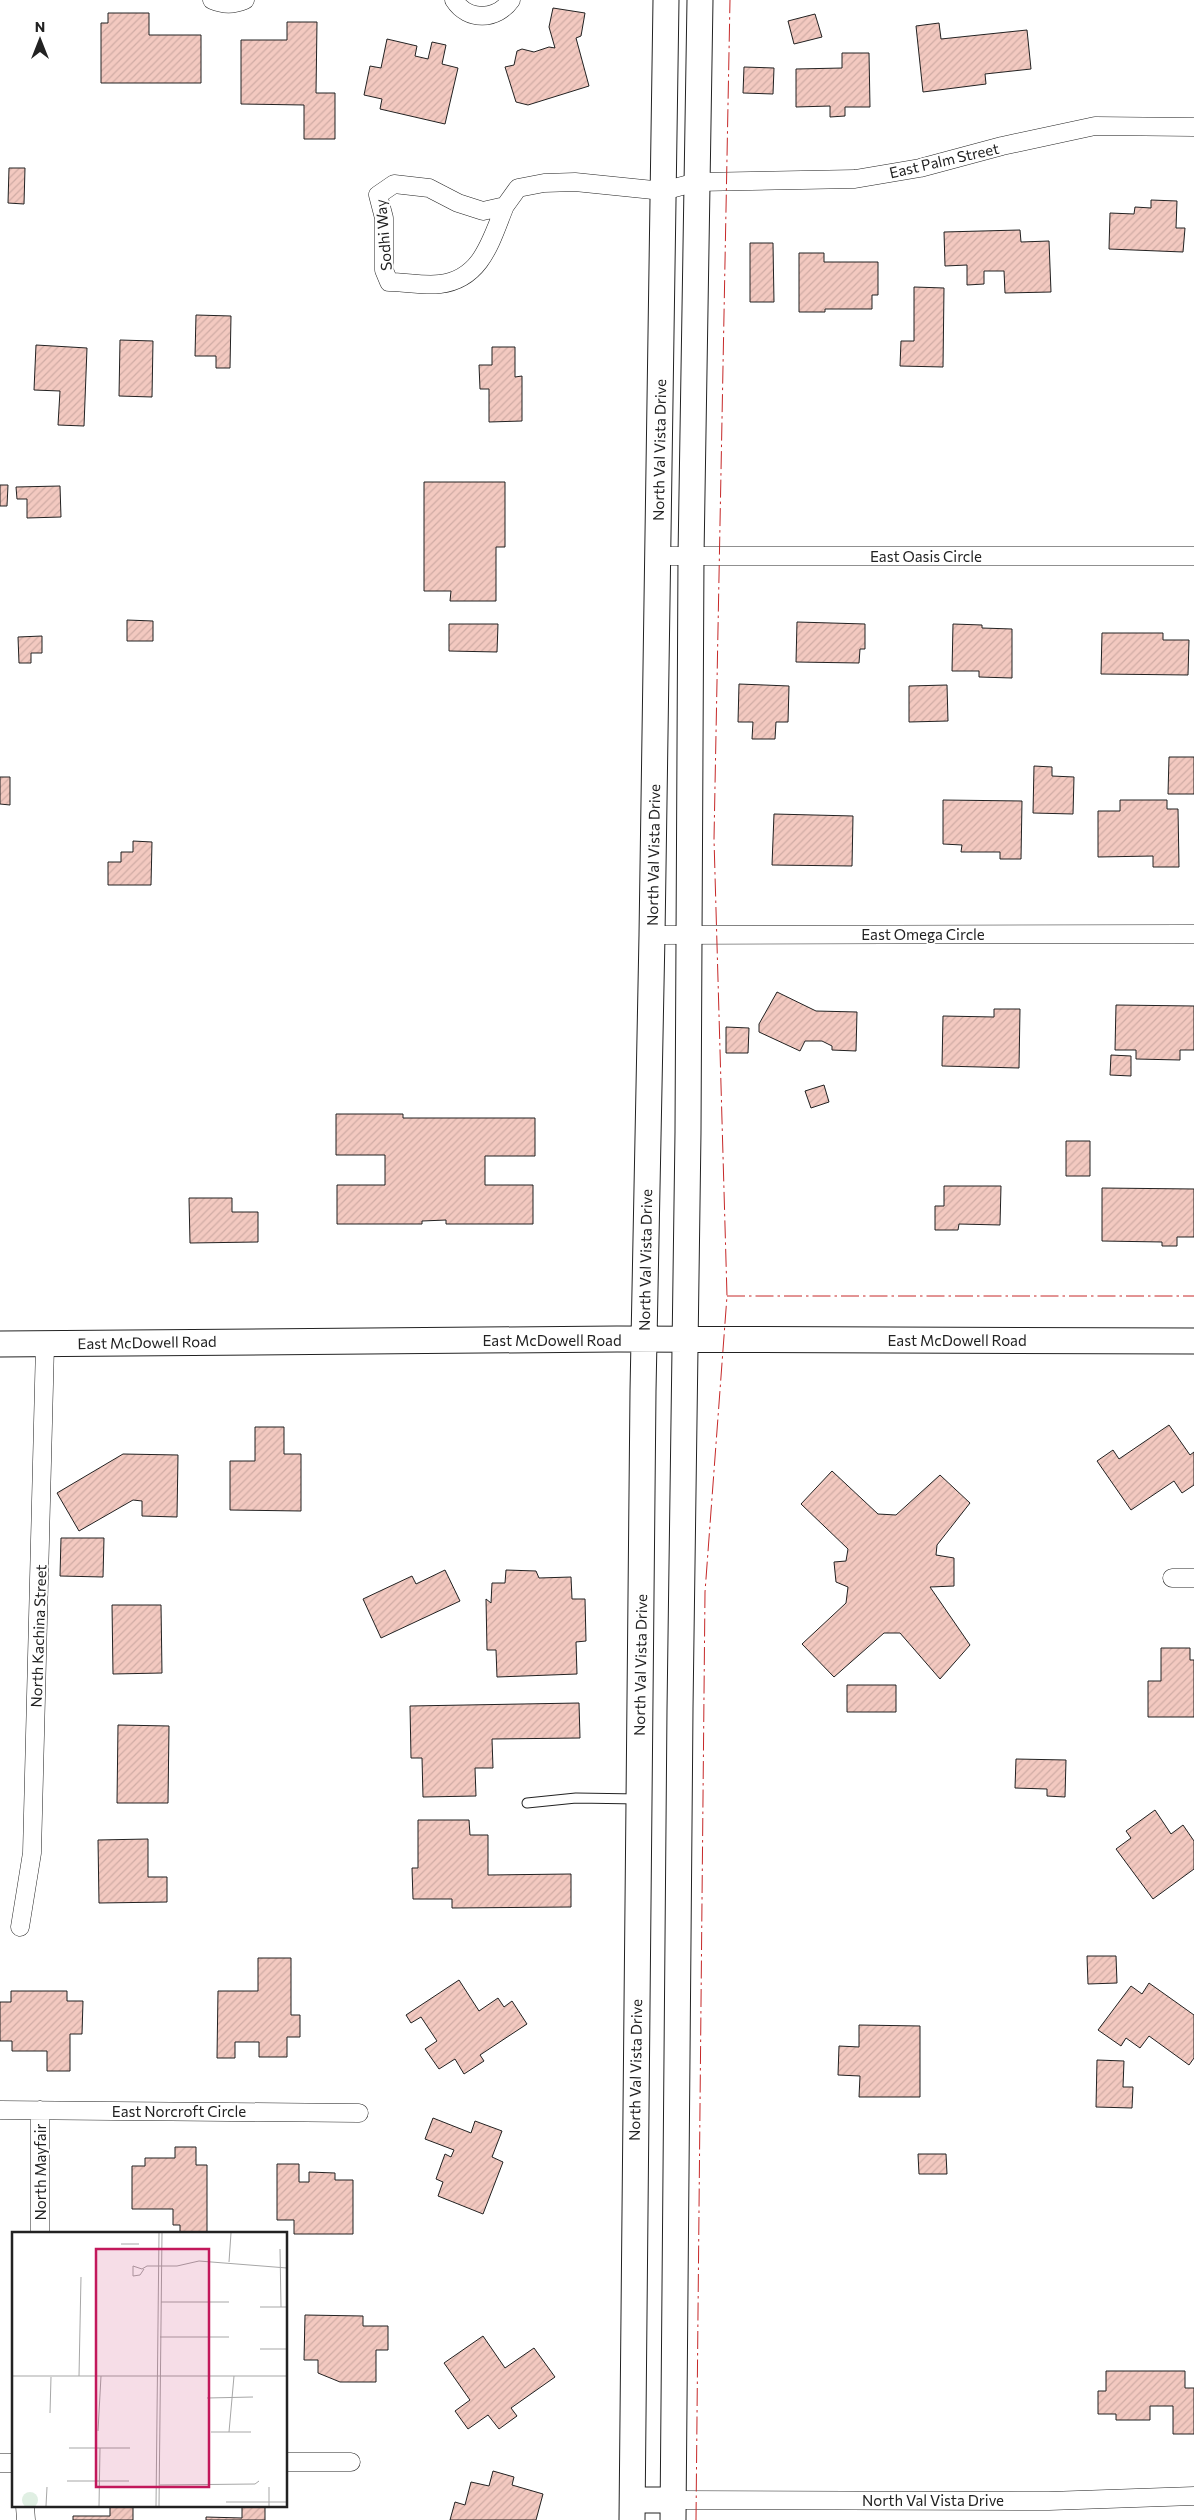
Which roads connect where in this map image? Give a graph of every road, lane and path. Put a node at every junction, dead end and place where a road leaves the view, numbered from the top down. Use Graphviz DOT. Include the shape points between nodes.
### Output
graph roads {
  1 [pos="212,0"];
  2 [pos="245,0"];
  3 [pos="454,0"];
  4 [pos="511,0"];
  5 [pos="666,0"];
  6 [pos="700,0"];
  7 [pos="1194,127"];
  8 [pos="697,182"];
  9 [pos="663,191"];
  10 [pos="504,206"];
  11 [pos="657,556"];
  12 [pos="692,556"];
  13 [pos="1194,556"];
  14 [pos="1194,934"];
  15 [pos="652,935"];
  16 [pos="688,935"];
  17 [pos="644,1339"];
  18 [pos="686,1339"];
  19 [pos="1194,1341"];
  20 [pos="0,1344"];
  21 [pos="45,1345"];
  22 [pos="1172,1578"];
  23 [pos="1194,1578"];
  24 [pos="679,1798"];
  25 [pos="639,1799"];
  26 [pos="527,1803"];
  27 [pos="20,1927"];
  28 [pos="636,2064"];
  29 [pos="677,2064"];
  30 [pos="0,2110"];
  31 [pos="40,2110"];
  32 [pos="358,2113"];
  33 [pos="40,2232"];
  34 [pos="633,2436"];
  35 [pos="674,2436"];
  36 [pos="288,2462"];
  37 [pos="352,2462"];
  38 [pos="1194,2496"];
  39 [pos="632,2510"];
  40 [pos="673,2510"];
  1 -- 2 [label="street" via="224,4"];
  3 -- 4 [label="street" via="466,12 476,16 498,13"];
  5 -- 9 [label="main road, North Val Vista Drive"];
  6 -- 8 [label="main road"];
  7 -- 8 [label="street, East Palm Street" via="1095,126 920,168 855,179"];
  8 -- 9 [label="street, East Palm Street"];
  8 -- 12 [label="main road"];
  9 -- 10 [label="street, Sodhi Way" via="575,182 544,183 518,188"];
  9 -- 11 [label="main road, North Val Vista Drive"];
  10 -- 10 [label="street, Sodhi Way" via="483,212 429,188 394,184 378,195 384,218 384,270 390,282 439,284 463,278 482,260"];
  11 -- 12 [label="street, East Oasis Circle"];
  11 -- 15 [label="main road, North Val Vista Drive"];
  12 -- 13 [label="street, East Oasis Circle"];
  12 -- 16 [label="main road"];
  14 -- 16 [label="street, East Omega Circle"];
  15 -- 16 [label="street, East Omega Circle"];
  15 -- 17 [label="main road, North Val Vista Drive"];
  16 -- 18 [label="main road"];
  17 -- 18 [label="main road, East McDowell Road"];
  17 -- 21 [label="main road, East McDowell Road"];
  17 -- 25 [label="main road, North Val Vista Drive"];
  18 -- 19 [label="main road, East McDowell Road"];
  18 -- 24 [label="main road"];
  20 -- 21 [label="main road, East McDowell Road"];
  21 -- 27 [label="street, North Kachina Street" via="32,1852"];
  22 -- 23 [label="street"];
  24 -- 25 [label="main road"];
  24 -- 29 [label="main road"];
  25 -- 26 [label="lane" via="576,1798"];
  25 -- 28 [label="main road, North Val Vista Drive"];
  28 -- 29 [label="main road"];
  28 -- 34 [label="main road, North Val Vista Drive"];
  29 -- 35 [label="main road"];
  30 -- 31 [label="street, East Norcroft Circle"];
  31 -- 32 [label="street, East Norcroft Circle"];
  31 -- 33 [label="street, North Mayfair"];
  34 -- 35 [label="main road"];
  34 -- 39 [label="main road, North Val Vista Drive"];
  35 -- 40 [label="main road"];
  36 -- 37 [label="street"];
  38 -- 40 [label="street, North Val Vista Drive"];
  39 -- 40 [label="main road"];
}
